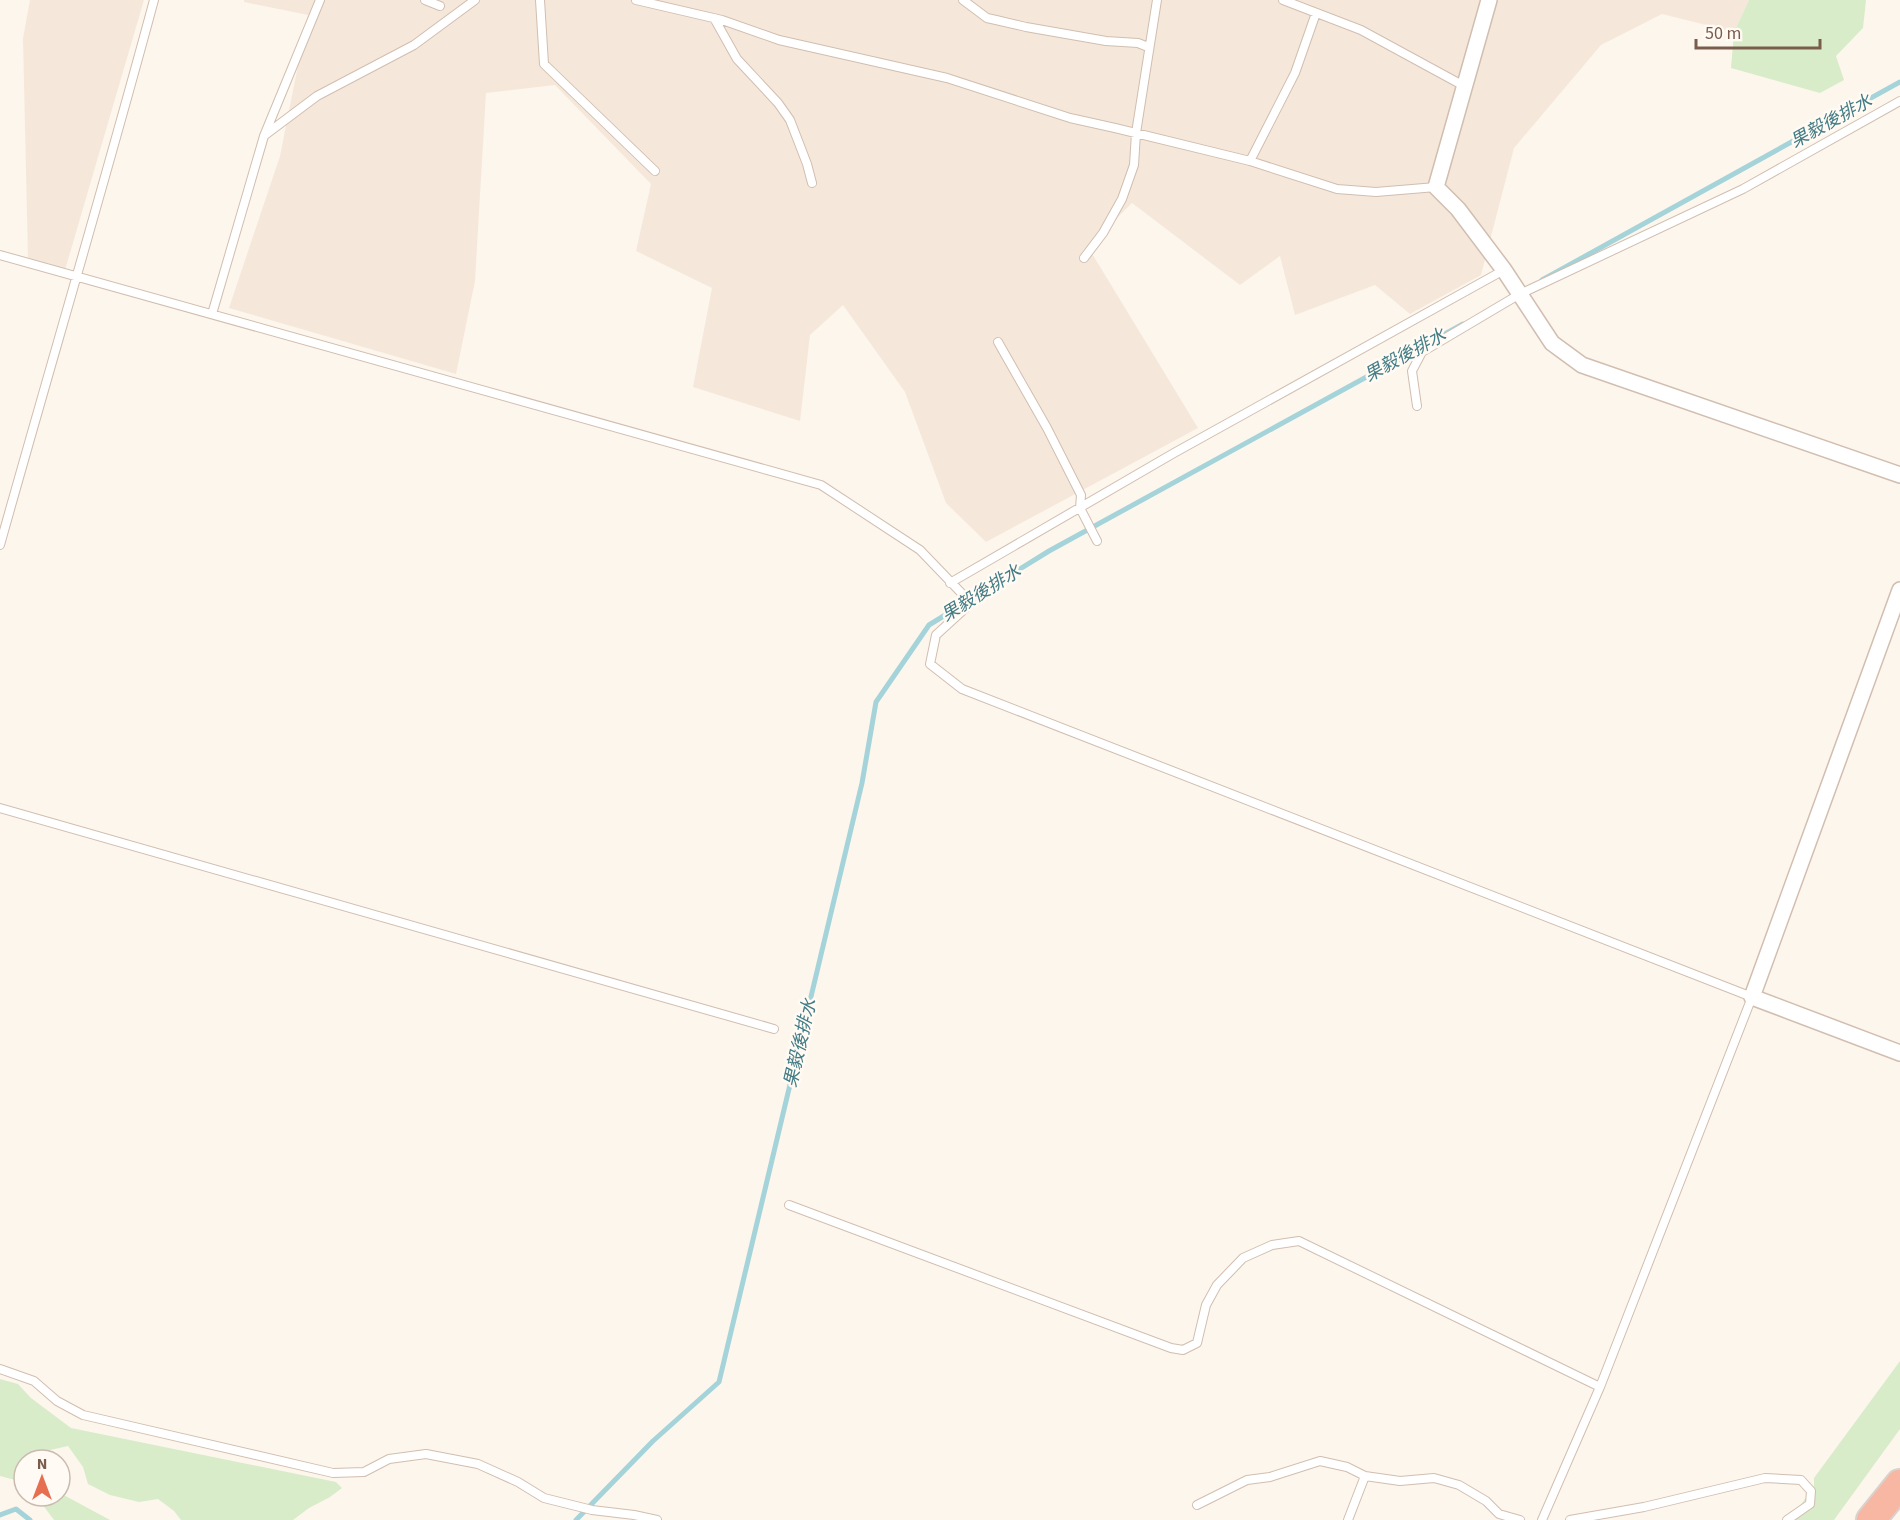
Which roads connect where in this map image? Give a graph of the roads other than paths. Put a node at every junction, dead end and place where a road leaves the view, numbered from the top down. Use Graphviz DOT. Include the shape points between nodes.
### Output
graph roads {
  1 [pos="154,0"];
  2 [pos="320,0"];
  3 [pos="425,0"];
  4 [pos="475,0"];
  5 [pos="540,0"];
  6 [pos="636,0"];
  7 [pos="963,0"];
  8 [pos="1157,0"];
  9 [pos="1283,0"];
  10 [pos="1489,0"];
  11 [pos="440,6"];
  12 [pos="1316,13"];
  13 [pos="714,18"];
  14 [pos="1148,47"];
  15 [pos="1464,86"];
  16 [pos="1900,101"];
  17 [pos="1136,133"];
  18 [pos="264,136"];
  19 [pos="1250,161"];
  20 [pos="656,171"];
  21 [pos="812,183"];
  22 [pos="1436,188"];
  23 [pos="0,255"];
  24 [pos="1084,258"];
  25 [pos="1504,270"];
  26 [pos="75,277"];
  27 [pos="1520,294"];
  28 [pos="212,314"];
  29 [pos="998,342"];
  30 [pos="1418,406"];
  31 [pos="1900,475"];
  32 [pos="1080,508"];
  33 [pos="1097,540"];
  34 [pos="0,545"];
  35 [pos="950,583"];
  36 [pos="1900,590"];
  37 [pos="0,808"];
  38 [pos="1752,997"];
  39 [pos="774,1029"];
  40 [pos="1900,1053"];
  41 [pos="789,1205"];
  42 [pos="0,1369"];
  43 [pos="1600,1387"];
  44 [pos="1365,1476"];
  45 [pos="1900,1484"];
  46 [pos="1197,1505"];
  47 [pos="657,1520"];
  48 [pos="1348,1520"];
  49 [pos="1520,1520"];
  50 [pos="1542,1520"];
  51 [pos="1570,1520"];
  52 [pos="1787,1520"];
  53 [pos="1871,1520"];
  1 -- 26 [label="lane"];
  2 -- 18 [label="lane"];
  3 -- 11 [label="lane"];
  4 -- 18 [label="lane" via="414,45 317,96"];
  5 -- 20 [label="lane" via="544,64"];
  6 -- 13 [label="lane"];
  7 -- 14 [label="lane" via="987,18"];
  8 -- 14 [label="lane"];
  9 -- 12 [label="lane"];
  10 -- 15 [label="street"];
  12 -- 15 [label="lane" via="1360,30"];
  12 -- 19 [label="lane" via="1295,72"];
  13 -- 17 [label="lane" via="779,40 947,78 1070,118"];
  13 -- 21 [label="lane" via="737,59 790,120"];
  14 -- 17 [label="lane"];
  15 -- 22 [label="street"];
  16 -- 27 [label="lane" via="1743,189"];
  17 -- 19 [label="lane"];
  17 -- 24 [label="lane" via="1134,165 1122,199"];
  18 -- 28 [label="lane"];
  19 -- 22 [label="lane" via="1337,189 1376,192"];
  22 -- 25 [label="street" via="1458,209"];
  23 -- 26 [label="lane"];
  25 -- 27 [label="street"];
  25 -- 32 [label="lane"];
  26 -- 28 [label="lane"];
  26 -- 34 [label="lane"];
  27 -- 30 [label="lane" via="1422,352 1412,371"];
  27 -- 31 [label="street" via="1552,343 1582,365"];
  28 -- 35 [label="lane" via="821,485 920,550"];
  29 -- 32 [label="lane" via="1081,495"];
  32 -- 33 [label="lane"];
  32 -- 35 [label="lane"];
  35 -- 38 [label="lane" via="971,603 936,635 930,664 962,689"];
  36 -- 38 [label="street"];
  37 -- 39 [label="lane"];
  38 -- 40 [label="street"];
  38 -- 43 [label="lane"];
  41 -- 43 [label="lane" via="1183,1350 1197,1343 1206,1305 1217,1285 1243,1258 1272,1245 1299,1241"];
  42 -- 47 [label="lane" via="33,1381 82,1415 333,1473 364,1472 389,1460 426,1454 478,1464 544,1498"];
  43 -- 50 [label="lane"];
  44 -- 46 [label="lane" via="1320,1461 1247,1480"];
  44 -- 48 [label="lane"];
  44 -- 49 [label="lane" via="1400,1481 1434,1478 1459,1485 1499,1514"];
  45 -- 53 [label="highway"];
  51 -- 52 [label="lane" via="1765,1478 1801,1480 1811,1491 1810,1504"];
}
